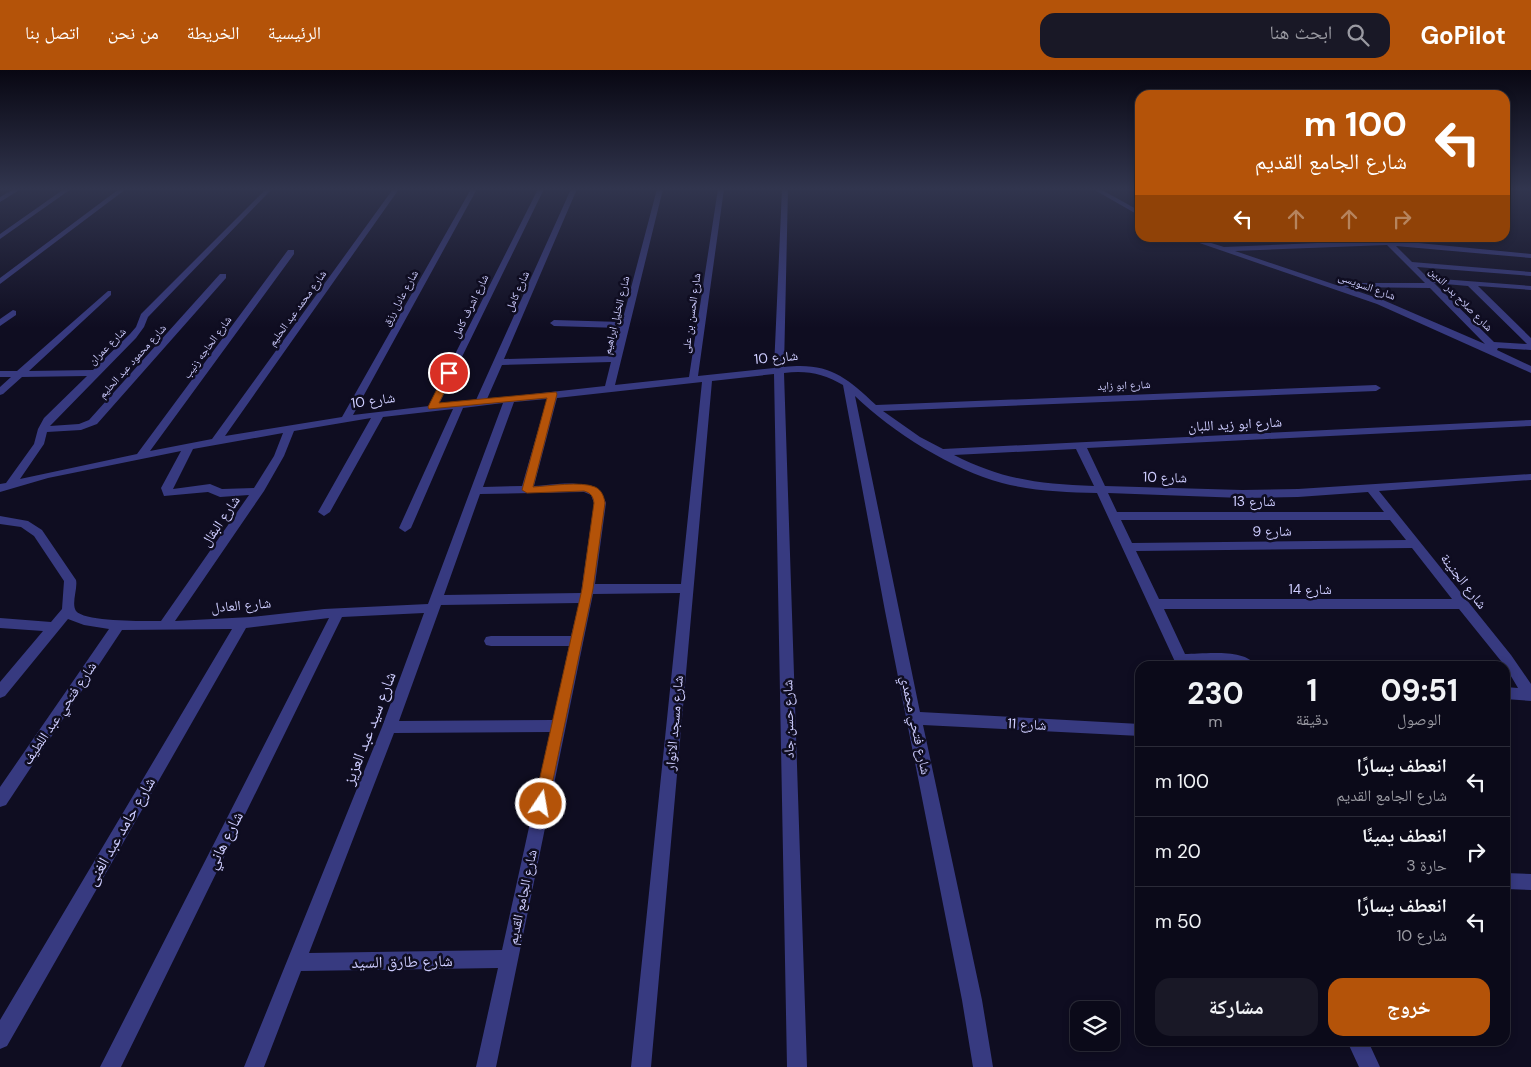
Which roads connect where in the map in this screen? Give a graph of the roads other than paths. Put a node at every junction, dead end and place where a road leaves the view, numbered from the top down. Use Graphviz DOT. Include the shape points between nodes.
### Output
graph roads {
  1 [pos="61,236"];
  2 [pos="223,236"];
  3 [pos="363,236"];
  4 [pos="448,236"];
  5 [pos="518,236"];
  6 [pos="554,236"];
  7 [pos="648,236"];
  8 [pos="716,236"];
  9 [pos="783,236"];
  10 [pos="1199,242"];
  11 [pos="1347,242"];
  12 [pos="1388,242"];
  13 [pos="1404,242"];
  14 [pos="1221,250"];
  15 [pos="291,252"];
  16 [pos="1531,256"];
  17 [pos="1410,264"];
  18 [pos="1531,274"];
  19 [pos="223,276"];
  20 [pos="0,282"];
  21 [pos="1429,283"];
  22 [pos="1471,284"];
  23 [pos="1331,285"];
  24 [pos="1531,288"];
  25 [pos="108,293"];
  26 [pos="13,313"];
  27 [pos="0,323"];
  28 [pos="554,324"];
  29 [pos="625,325"];
  30 [pos="1491,345"];
  31 [pos="1531,345"];
  32 [pos="1502,356"];
  33 [pos="616,359"];
  34 [pos="498,362"];
  35 [pos="779,370"];
  36 [pos="1531,370"];
  37 [pos="96,373"];
  38 [pos="0,374"];
  39 [pos="20,374"];
  40 [pos="700,380"];
  41 [pos="848,384"];
  42 [pos="1376,388"];
  43 [pos="609,389"];
  44 [pos="0,392"];
  45 [pos="553,394"];
  46 [pos="510,399"];
  47 [pos="480,402"];
  48 [pos="460,404"];
  49 [pos="432,407"];
  50 [pos="874,408"];
  51 [pos="379,414"];
  52 [pos="346,419"];
  53 [pos="1531,423"];
  54 [pos="290,428"];
  55 [pos="43,429"];
  56 [pos="216,441"];
  57 [pos="1080,445"];
  58 [pos="189,446"];
  59 [pos="940,452"];
  60 [pos="141,456"];
  61 [pos="1531,477"];
  62 [pos="11,484"];
  63 [pos="0,488"];
  64 [pos="1371,488"];
  65 [pos="527,490"];
  66 [pos="1102,490"];
  67 [pos="258,491"];
  68 [pos="476,491"];
  69 [pos="324,512"];
  70 [pos="1115,516"];
  71 [pos="1394,516"];
  72 [pos="0,520"];
  73 [pos="405,528"];
  74 [pos="1416,544"];
  75 [pos="1130,548"];
  76 [pos="687,588"];
  77 [pos="587,593"];
  78 [pos="68,604"];
  79 [pos="436,604"];
  80 [pos="1156,604"];
  81 [pos="1463,604"];
  82 [pos="338,613"];
  83 [pos="0,623"];
  84 [pos="242,624"];
  85 [pos="165,625"];
  86 [pos="118,626"];
  87 [pos="54,627"];
  88 [pos="491,641"];
  89 [pos="576,641"];
  90 [pos="1182,661"];
  91 [pos="1210,661"];
  92 [pos="1240,661"];
  93 [pos="1507,661"];
  94 [pos="1510,665"];
  95 [pos="0,692"];
  96 [pos="1510,693"];
  97 [pos="1530,694"];
  98 [pos="914,718"];
  99 [pos="557,726"];
  100 [pos="389,727"];
  101 [pos="1135,730"];
  102 [pos="0,800"];
  103 [pos="1510,881"];
  104 [pos="1531,882"];
  105 [pos="509,959"];
  106 [pos="296,962"];
  107 [pos="0,1040"];
  108 [pos="1360,1046"];
  109 [pos="110,1067"];
  110 [pos="254,1067"];
  111 [pos="486,1067"];
  112 [pos="641,1067"];
  113 [pos="797,1067"];
  114 [pos="982,1067"];
  115 [pos="1370,1067"];
  1 -- 20 [label="street"];
  2 -- 37 [label="street, شارع عمران" via="144,316 133,336"];
  3 -- 56 [label="street, شارع محمد عبد الحليم"];
  4 -- 52 [label="street, شارع عادل رزق"];
  5 -- 49 [label="street, شارع اشرف كامل"];
  6 -- 34 [label="street, شارع كامل"];
  7 -- 29 [label="street, شارع الخليل ابراهيم"];
  8 -- 40 [label="street, شارع الحسن بن على"];
  9 -- 35 [label="street, شارع حسن جاد"];
  10 -- 14 [label="street, شارع السويسى"];
  11 -- 14 [label="street"];
  12 -- 17 [label="street, شارع صلاح بدر الدين"];
  13 -- 16 [label="street"];
  14 -- 23 [label="street, شارع السويسى"];
  15 -- 60 [label="street, شارع الحاجه زنيب"];
  17 -- 18 [label="street"];
  17 -- 21 [label="street, شارع صلاح بدر الدين"];
  19 -- 55 [label="street, شارع محمود عبد الحليم" via="93,422 81,427"];
  21 -- 22 [label="street"];
  21 -- 23 [label="street"];
  21 -- 30 [label="street, شارع صلاح بدر الدين"];
  22 -- 24 [label="street"];
  22 -- 31 [label="street, شارع صلاح بدر الدين"];
  23 -- 32 [label="street, شارع السويسى" via="1428,322"];
  25 -- 39 [label="street"];
  26 -- 27 [label="street"];
  28 -- 29 [label="street"];
  29 -- 33 [label="street, شارع الخليل ابراهيم"];
  30 -- 31 [label="street"];
  30 -- 32 [label="street, شارع صلاح بدر الدين"];
  32 -- 36 [label="street, شارع السويسى"];
  33 -- 34 [label="street"];
  33 -- 43 [label="street, شارع الخليل ابراهيم"];
  34 -- 47 [label="street, شارع كامل"];
  35 -- 40 [label="street, شارع 10"];
  35 -- 41 [label="street, شارع 10" via="831,374"];
  35 -- 113 [label="street, شارع حسن جاد"];
  37 -- 39 [label="street"];
  37 -- 55 [label="street, شارع عمران" via="48,420"];
  38 -- 39 [label="street"];
  39 -- 44 [label="street"];
  40 -- 43 [label="street, شارع 10"];
  40 -- 76 [label="street, شارع مسجد الانوار"];
  41 -- 50 [label="street, شارع 10"];
  41 -- 98 [label="street, شارع فتحي محمدي"];
  42 -- 50 [label="street, شارع ابو زايد"];
  43 -- 45 [label="street, شارع 10"];
  45 -- 46 [label="street, شارع 10"];
  45 -- 65 [label="street"];
  46 -- 47 [label="street, شارع 10"];
  46 -- 68 [label="street, شارع سيد عبد العزيز"];
  47 -- 48 [label="street, شارع 10"];
  48 -- 49 [label="street, شارع 10"];
  48 -- 73 [label="street"];
  49 -- 51 [label="street, شارع 10"];
  50 -- 59 [label="street, شارع 10"];
  51 -- 52 [label="street, شارع 10"];
  51 -- 69 [label="street"];
  52 -- 54 [label="street, شارع 10"];
  53 -- 57 [label="street, شارع ابو زيد اللبان"];
  54 -- 56 [label="street, شارع 10"];
  54 -- 67 [label="street, شارع البقال"];
  55 -- 62 [label="street, شارع عمران" via="39,444"];
  56 -- 58 [label="street, شارع 10"];
  57 -- 59 [label="street, شارع ابو زيد اللبان"];
  57 -- 66 [label="street"];
  58 -- 60 [label="street, شارع 10"];
  58 -- 67 [label="street" via="167,488 168,493 210,488 220,493"];
  59 -- 66 [label="street, شارع 10" via="1004,480 1050,488"];
  60 -- 62 [label="street, شارع 10"];
  61 -- 64 [label="street, شارع 10"];
  62 -- 63 [label="street, شارع 10"];
  64 -- 66 [label="street, شارع 10" via="1242,494"];
  64 -- 71 [label="street, شارع الجنينة"];
  65 -- 68 [label="street, شارع الجامع القديم"];
  65 -- 77 [label="street, شارع الجامع القديم" via="584,488 599,496"];
  66 -- 70 [label="street"];
  67 -- 85 [label="street, شارع البقال"];
  68 -- 79 [label="street, شارع سيد عبد العزيز"];
  70 -- 71 [label="street, شارع 13"];
  70 -- 75 [label="street"];
  71 -- 74 [label="street, شارع الجنينة"];
  72 -- 78 [label="street" via="24,524 38,532 70,580 72,587"];
  74 -- 75 [label="street, شارع 9"];
  74 -- 81 [label="street, شارع الجنينة"];
  75 -- 80 [label="street"];
  76 -- 77 [label="street, شارع العادل"];
  76 -- 112 [label="street, شارع مسجد الانوار"];
  77 -- 79 [label="street, شارع العادل"];
  77 -- 89 [label="street, شارع الجامع القديم"];
  78 -- 86 [label="street, شارع العادل" via="73,616"];
  78 -- 87 [label="street"];
  79 -- 82 [label="street, شارع العادل"];
  79 -- 100 [label="street, شارع سيد عبد العزيز"];
  80 -- 81 [label="street, شارع 14"];
  80 -- 90 [label="street"];
  81 -- 93 [label="street, شارع الجنينة"];
  82 -- 84 [label="street, شارع العادل"];
  82 -- 109 [label="street, شارع هاني"];
  83 -- 87 [label="street"];
  84 -- 85 [label="street, شارع العادل"];
  84 -- 107 [label="street, شارع حامد عبد الغنى"];
  85 -- 86 [label="street, شارع العادل"];
  86 -- 102 [label="street, شارع فتحي عبد اللطيف"];
  87 -- 95 [label="street"];
  88 -- 89 [label="street"];
  89 -- 99 [label="street, شارع الجامع القديم"];
  91 -- 92 [label="street"];
  94 -- 97 [label="street, شارع الجنينة"];
  96 -- 97 [label="street"];
  98 -- 101 [label="street, شارع 11"];
  98 -- 114 [label="street, شارع فتحي محمدي" via="972,1000"];
  99 -- 100 [label="street"];
  99 -- 105 [label="street, شارع الجامع القديم"];
  100 -- 106 [label="street, شارع سيد عبد العزيز"];
  103 -- 104 [label="street"];
  105 -- 106 [label="street, شارع طارق السيد"];
  105 -- 111 [label="street, شارع الجامع القديم"];
  106 -- 110 [label="street, شارع سيد عبد العزيز"];
  108 -- 115 [label="street"];
}
